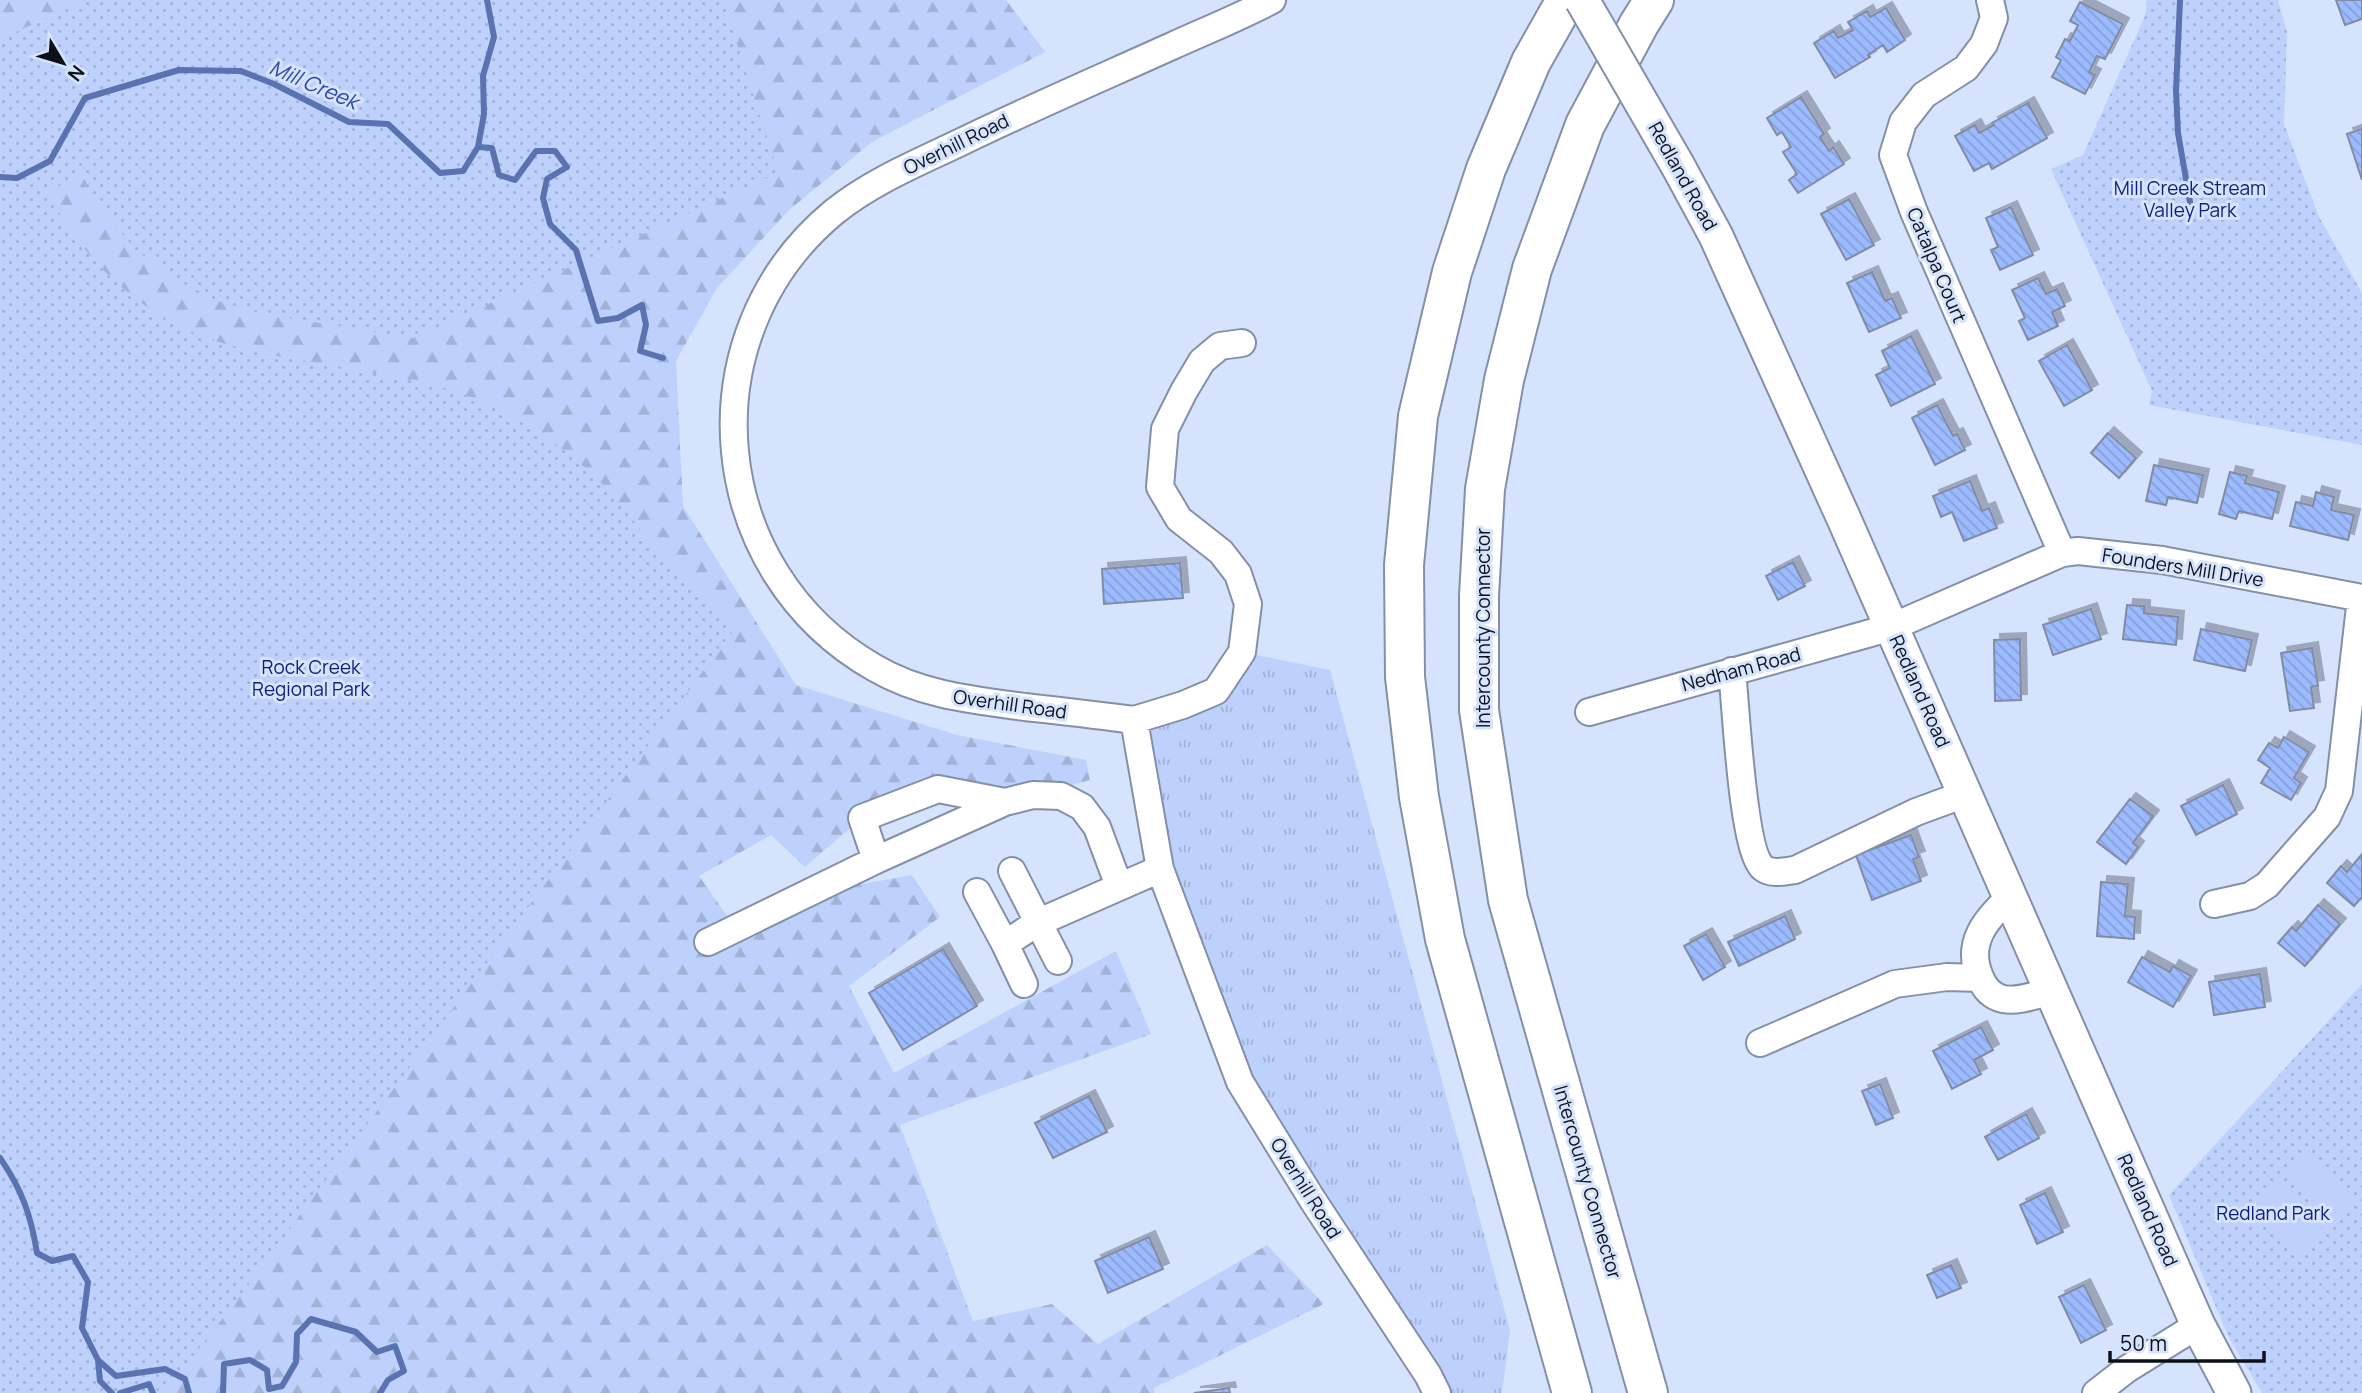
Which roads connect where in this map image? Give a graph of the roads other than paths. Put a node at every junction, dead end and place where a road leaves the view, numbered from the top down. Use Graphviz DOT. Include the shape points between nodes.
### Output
graph roads {
  1 [pos="1272,0"];
  2 [pos="1566,0"];
  3 [pos="1582,0"];
  4 [pos="1654,0"];
  5 [pos="1990,0"];
  6 [pos="1242,343"];
  7 [pos="2062,554"];
  8 [pos="2362,598"];
  9 [pos="1892,627"];
  10 [pos="1732,671"];
  11 [pos="1589,712"];
  12 [pos="1134,720"];
  13 [pos="1965,794"];
  14 [pos="1005,802"];
  15 [pos="876,860"];
  16 [pos="1160,869"];
  17 [pos="1012,872"];
  18 [pos="1119,886"];
  19 [pos="977,892"];
  20 [pos="2010,897"];
  21 [pos="2214,904"];
  22 [pos="1037,923"];
  23 [pos="708,942"];
  24 [pos="1005,944"];
  25 [pos="1058,961"];
  26 [pos="1980,978"];
  27 [pos="1024,984"];
  28 [pos="2052,991"];
  29 [pos="1760,1043"];
  30 [pos="2198,1325"];
  31 [pos="1437,1393"];
  32 [pos="1573,1393"];
  33 [pos="1648,1393"];
  34 [pos="2096,1393"];
  35 [pos="2234,1393"];
  1 -- 12 [label="street, Overhill Road" via="896,173 838,209 814,229 771,285 751,329 736,384 734,451 747,513 777,576 819,629 840,647 910,685 956,698"];
  2 -- 32 [label="highway" via="1531,62 1486,169 1451,272 1419,416 1404,565 1405,677 1419,797 1445,939"];
  3 -- 9 [label="main road, Redland Road, bridge" via="1716,236"];
  4 -- 33 [label="highway, Intercounty Connector" via="1585,125 1532,269 1504,380 1485,489 1479,596 1479,697 1508,900"];
  5 -- 7 [label="street, Catalpa Court" via="1994,18 1984,44 1966,68 1924,95 1903,122 1894,155 1913,212"];
  6 -- 12 [label="street" via="1220,346 1202,361 1184,391 1165,429 1160,488 1179,519 1221,552 1238,574 1248,604 1242,652 1216,691"];
  7 -- 8 [label="street, Founders Mill Drive" via="2078,551 2162,560"];
  7 -- 9 [label="street, Founders Mill Drive"];
  8 -- 21 [label="street" via="2339,791 2327,817 2267,886 2250,896"];
  9 -- 10 [label="street, Nedham Road"];
  9 -- 13 [label="main road, Redland Road"];
  10 -- 11 [label="street, Nedham Road"];
  10 -- 13 [label="street" via="1748,827 1764,869 1776,873 1795,870 1916,812"];
  12 -- 16 [label="street, Overhill Road"];
  13 -- 20 [label="main road, Redland Road"];
  14 -- 15 [label="street"];
  14 -- 15 [label="street" via="938,789 862,818"];
  14 -- 18 [label="street" via="1033,795 1061,796 1082,807 1097,827"];
  15 -- 23 [label="street"];
  16 -- 18 [label="street"];
  16 -- 31 [label="street, Overhill Road" via="1240,1082"];
  17 -- 22 [label="street"];
  18 -- 22 [label="street"];
  19 -- 24 [label="street"];
  20 -- 26 [label="street" via="1981,929 1974,958"];
  20 -- 28 [label="main road, Redland Road"];
  22 -- 24 [label="street"];
  22 -- 25 [label="street"];
  24 -- 27 [label="street"];
  26 -- 28 [label="street" via="1990,994 2003,999"];
  26 -- 29 [label="street" via="1895,984"];
  28 -- 30 [label="main road, Redland Road"];
  30 -- 34 [label="street"];
  30 -- 35 [label="main road, Redland Road"];
}
